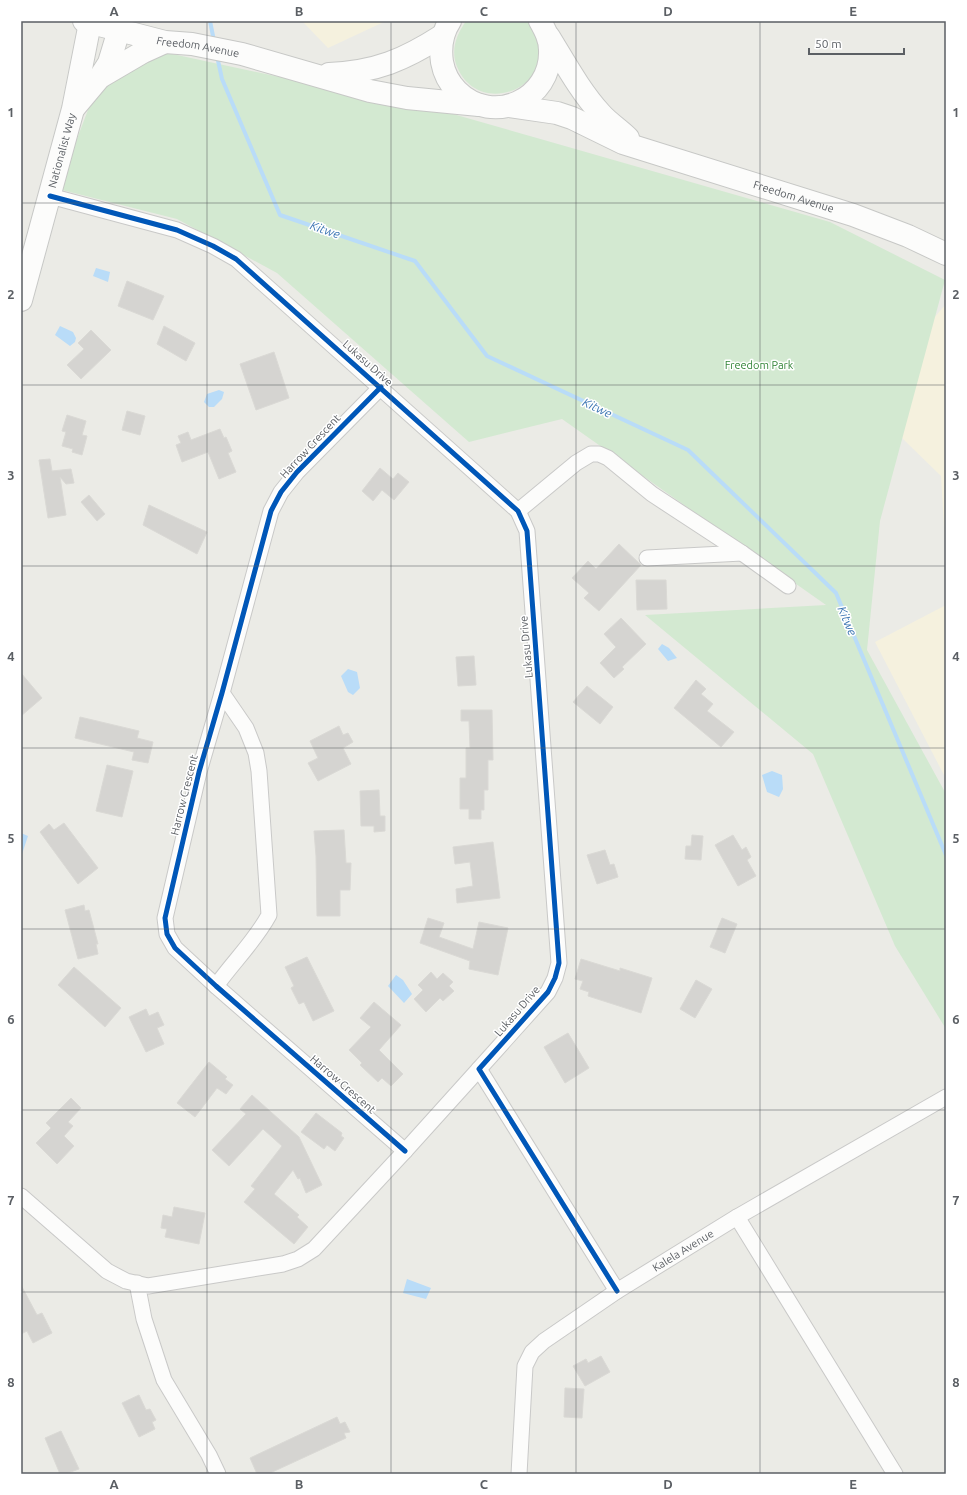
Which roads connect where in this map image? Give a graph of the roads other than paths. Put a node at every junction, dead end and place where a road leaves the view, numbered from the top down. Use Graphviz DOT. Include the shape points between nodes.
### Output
graph roads {
  1 [pos="87,22"];
  2 [pos="544,27"];
  3 [pos="447,28"];
  4 [pos="119,30"];
  5 [pos="165,42"];
  6 [pos="312,75"];
  7 [pos="100,77"];
  8 [pos="479,105"];
  9 [pos="509,106"];
  10 [pos="73,109"];
  11 [pos="638,147"];
  12 [pos="50,196"];
  13 [pos="946,254"];
  14 [pos="22,295"];
  15 [pos="381,387"];
  16 [pos="518,511"];
  17 [pos="742,553"];
  18 [pos="647,558"];
  19 [pos="788,586"];
  20 [pos="222,693"];
  21 [pos="216,986"];
  22 [pos="479,1069"];
  23 [pos="946,1097"];
  24 [pos="405,1151"];
  25 [pos="21,1196"];
  26 [pos="737,1217"];
  27 [pos="137,1283"];
  28 [pos="617,1291"];
  29 [pos="218,1474"];
  30 [pos="519,1474"];
  31 [pos="895,1474"];
  1 -- 4 [label="main road, Freedom Avenue"];
  1 -- 10 [label="main road, Nationalist Way"];
  2 -- 9 [label="main road" via="550,49 544,79 535,91"];
  2 -- 11 [label="main road, Freedom Avenue" via="576,81 599,112"];
  3 -- 6 [label="main road, Freedom Avenue" via="404,58 377,68 351,73"];
  3 -- 8 [label="main road" via="440,52 443,70 451,85 463,97"];
  4 -- 5 [label="main road, Freedom Avenue"];
  4 -- 7 [label="main road" via="112,57"];
  5 -- 6 [label="main road, Freedom Avenue" via="192,44 242,54"];
  5 -- 7 [label="main road"];
  6 -- 8 [label="main road, Freedom Avenue" via="407,98"];
  7 -- 10 [label="main road"];
  8 -- 9 [label="main road, Freedom Avenue" via="494,108"];
  9 -- 11 [label="main road, Freedom Avenue" via="557,113 623,143"];
  10 -- 12 [label="main road, Nationalist Way"];
  11 -- 13 [label="main road, Freedom Avenue" via="852,215 908,236"];
  12 -- 14 [label="main road, Nationalist Way"];
  12 -- 15 [label="street, Lukasu Drive" via="176,230 225,252"];
  15 -- 16 [label="street, Lukasu Drive"];
  15 -- 20 [label="street, Harrow Crescent" via="297,472 281,492 271,511"];
  16 -- 17 [label="street" via="576,463 591,454 599,454 608,458 652,494"];
  16 -- 22 [label="street, Lukasu Drive" via="527,531 559,963 548,992"];
  17 -- 18 [label="street"];
  17 -- 19 [label="street"];
  20 -- 21 [label="street, Harrow Crescent" via="199,772 165,918 167,934 175,948"];
  20 -- 21 [label="street" via="246,728 256,753 269,914 261,929"];
  21 -- 24 [label="street, Harrow Crescent"];
  22 -- 24 [label="street, Lukasu Drive"];
  22 -- 28 [label="street"];
  23 -- 26 [label="street, Kalela Avenue"];
  24 -- 27 [label="street, Lukasu Drive" via="314,1249 298,1259 283,1264 148,1286"];
  25 -- 27 [label="street, Lukasu Drive" via="108,1271 126,1281"];
  26 -- 28 [label="street, Kalela Avenue"];
  26 -- 31 [label="street"];
  27 -- 29 [label="street" via="144,1319 164,1380"];
  28 -- 30 [label="street, Kalela Avenue" via="532,1352 525,1366"];
}
